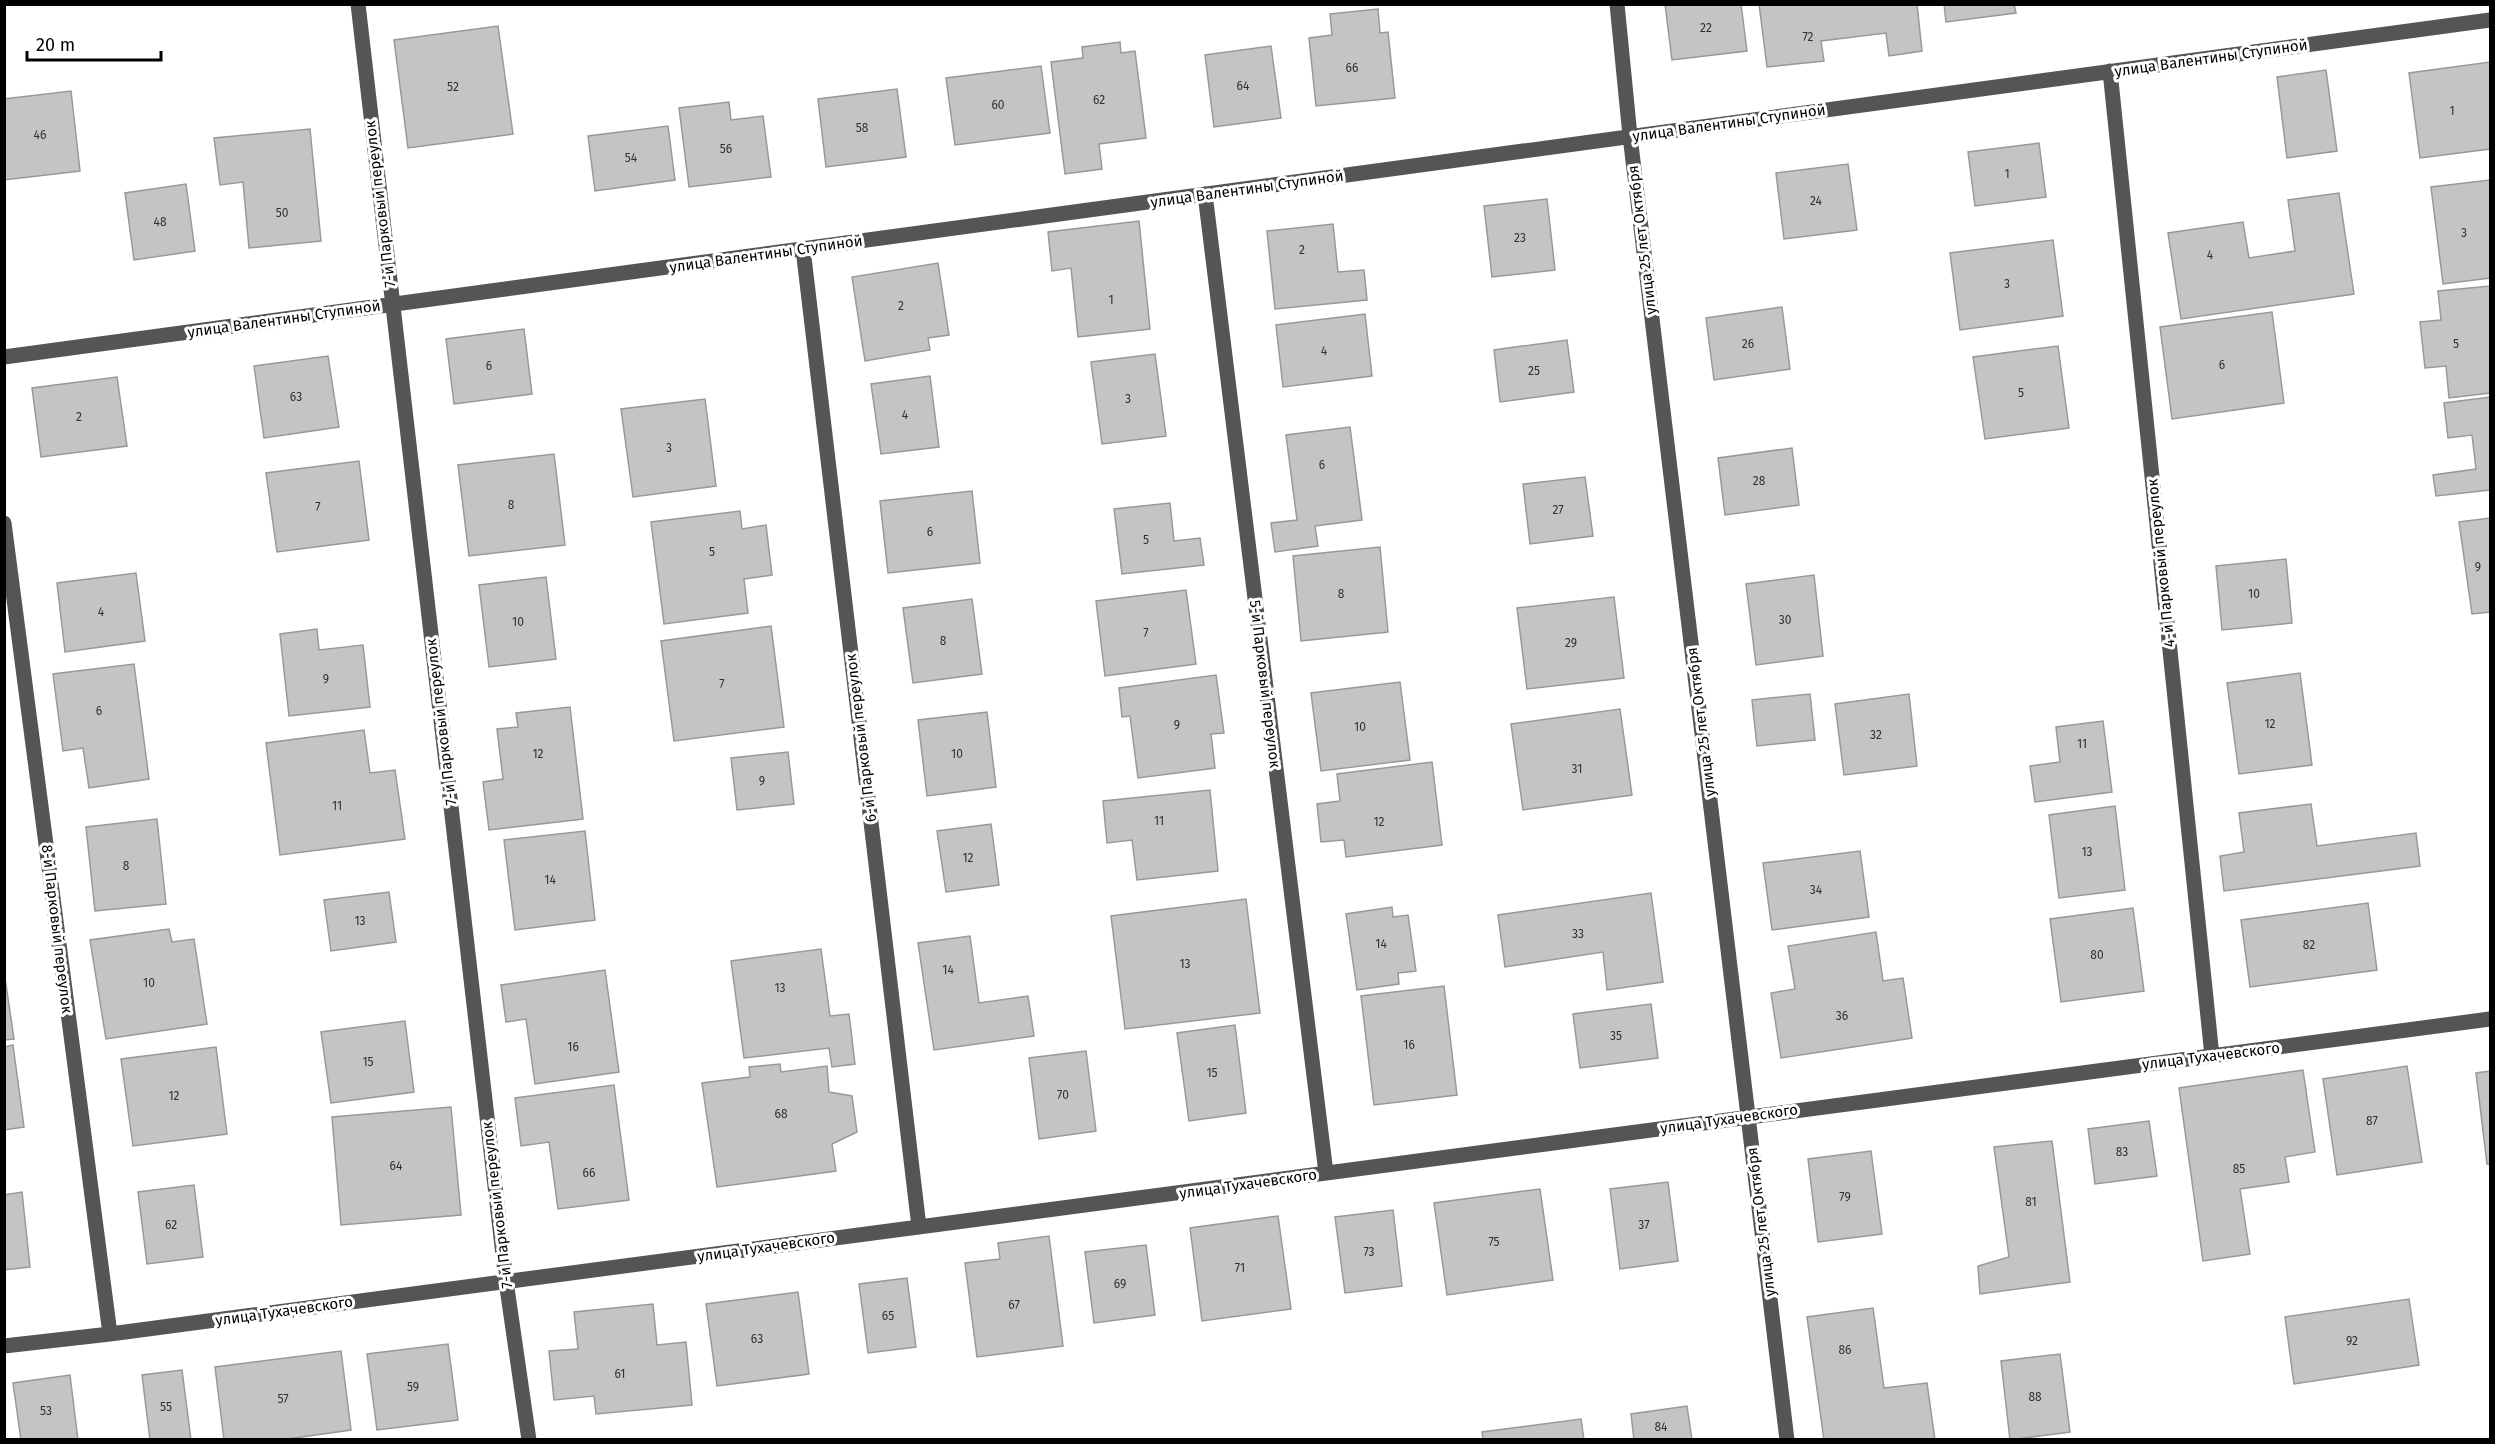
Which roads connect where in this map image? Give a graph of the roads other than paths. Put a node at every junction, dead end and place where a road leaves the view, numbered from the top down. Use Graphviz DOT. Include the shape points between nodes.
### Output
graph roads {
  1 [pos="358,4"];
  2 [pos="1617,4"];
  3 [pos="2490,20"];
  4 [pos="2110,71"];
  5 [pos="1630,136"];
  6 [pos="1204,194"];
  7 [pos="803,249"];
  8 [pos="392,304"];
  9 [pos="4,357"];
  10 [pos="4,523"];
  11 [pos="2490,1019"];
  12 [pos="2211,1056"];
  13 [pos="1748,1116"];
  14 [pos="1326,1173"];
  15 [pos="919,1227"];
  16 [pos="506,1281"];
  17 [pos="110,1334"];
  18 [pos="4,1346"];
  19 [pos="529,1440"];
  20 [pos="1787,1440"];
  1 -- 8 [label="street, 7-й Парковый переулок"];
  2 -- 5 [label="street, улица 25 лет Октября"];
  3 -- 4 [label="street, улица Валентины Ступиной"];
  4 -- 5 [label="street, улица Валентины Ступиной"];
  4 -- 12 [label="street, 4-й Парковый переулок"];
  5 -- 6 [label="street, улица Валентины Ступиной"];
  5 -- 13 [label="street, улица 25 лет Октября"];
  6 -- 7 [label="street, улица Валентины Ступиной"];
  6 -- 14 [label="street, 5-й Парковый переулок"];
  7 -- 8 [label="street, улица Валентины Ступиной"];
  7 -- 15 [label="street, 6-й Парковый переулок"];
  8 -- 9 [label="street, улица Валентины Ступиной"];
  8 -- 16 [label="street, 7-й Парковый переулок"];
  10 -- 17 [label="street, 8-й Парковый переулок"];
  11 -- 12 [label="street, улица Тухачевского"];
  12 -- 13 [label="street, улица Тухачевского"];
  13 -- 14 [label="street, улица Тухачевского"];
  13 -- 20 [label="street, улица 25 лет Октября"];
  14 -- 15 [label="street, улица Тухачевского"];
  15 -- 16 [label="street, улица Тухачевского"];
  16 -- 17 [label="street, улица Тухачевского"];
  16 -- 19 [label="street, 7-й Парковый переулок"];
  17 -- 18 [label="street, улица Тухачевского"];
}
